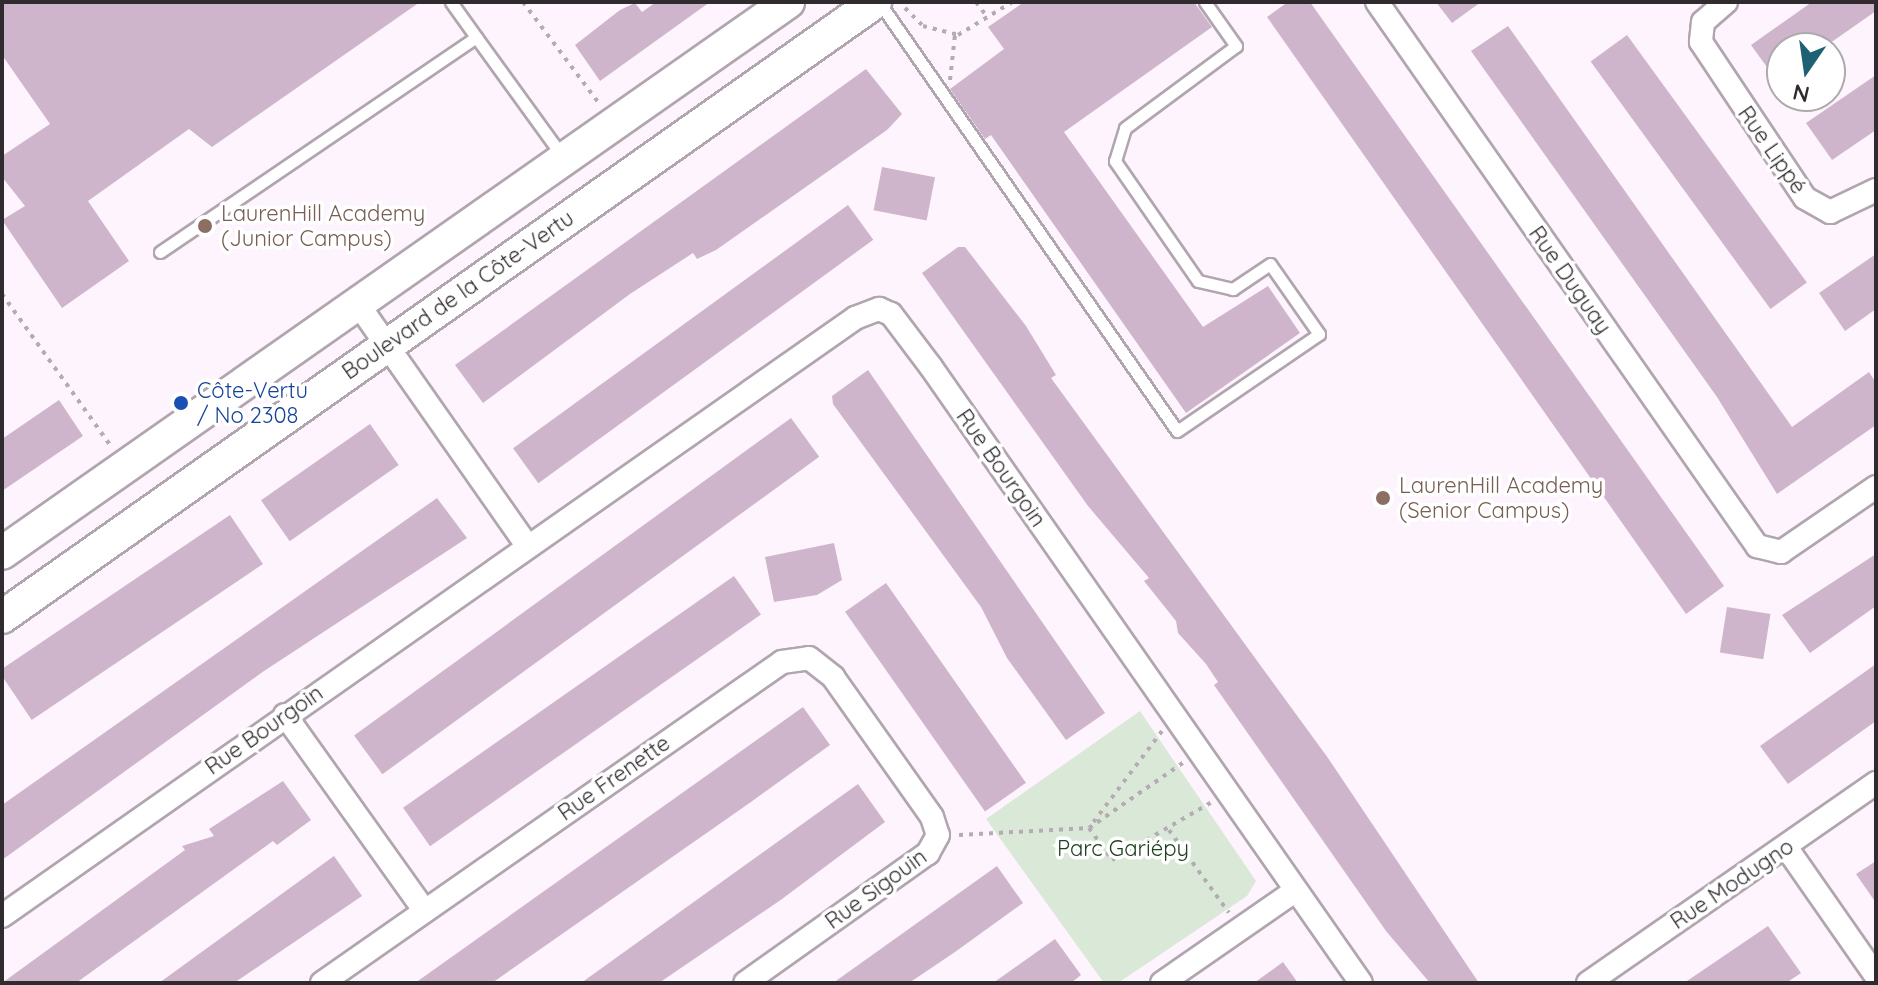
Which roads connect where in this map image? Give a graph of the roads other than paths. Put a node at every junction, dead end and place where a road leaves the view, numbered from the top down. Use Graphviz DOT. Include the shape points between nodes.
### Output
graph roads {
  1 [pos="451,2"];
  2 [pos="788,2"];
  3 [pos="1205,2"];
  4 [pos="1377,2"];
  5 [pos="1726,2"];
  6 [pos="886,3"];
  7 [pos="476,37"];
  8 [pos="565,159"];
  9 [pos="1876,190"];
  10 [pos="160,252"];
  11 [pos="358,304"];
  12 [pos="388,344"];
  13 [pos="1876,487"];
  14 [pos="527,545"];
  15 [pos="2,553"];
  16 [pos="2,617"];
  17 [pos="809,658"];
  18 [pos="285,715"];
  19 [pos="1876,783"];
  20 [pos="1786,847"];
  21 [pos="1295,891"];
  22 [pos="424,910"];
  23 [pos="2,916"];
  24 [pos="1876,976"];
  25 [pos="322,983"];
  26 [pos="745,983"];
  27 [pos="1162,983"];
  28 [pos="1361,983"];
  29 [pos="1588,983"];
  1 -- 7 [label="lane"];
  2 -- 8 [label="main road"];
  3 -- 6 [label="lane" via="1236,46 1125,128 1115,161 1198,281 1233,289 1270,264 1319,334 1177,431 939,90"];
  4 -- 13 [label="street, Rue Duguay" via="1748,536 1769,552 1792,546"];
  5 -- 9 [label="street, Rue Lippé" via="1710,14 1701,33 1705,53 1805,198 1830,212"];
  6 -- 12 [label="main road, Boulevard de la Côte-Vertu"];
  7 -- 8 [label="lane"];
  7 -- 10 [label="lane"];
  8 -- 11 [label="main road"];
  11 -- 12 [label="street"];
  11 -- 15 [label="main road"];
  12 -- 14 [label="street"];
  12 -- 16 [label="main road, Boulevard de la Côte-Vertu"];
  14 -- 18 [label="street, Rue Bourgoin"];
  14 -- 21 [label="street, Rue Bourgoin" via="855,318 879,309 891,314"];
  17 -- 22 [label="street, Rue Frenette" via="782,662"];
  17 -- 26 [label="street, Rue Sigouin" via="833,677 932,817 938,835 928,853"];
  18 -- 22 [label="street"];
  18 -- 23 [label="street, Rue Bourgoin"];
  19 -- 20 [label="street, Rue Modugno"];
  20 -- 24 [label="street"];
  20 -- 29 [label="street, Rue Modugno"];
  21 -- 27 [label="street"];
  21 -- 28 [label="street, Rue Bourgoin"];
  22 -- 25 [label="street, Rue Frenette"];
}
